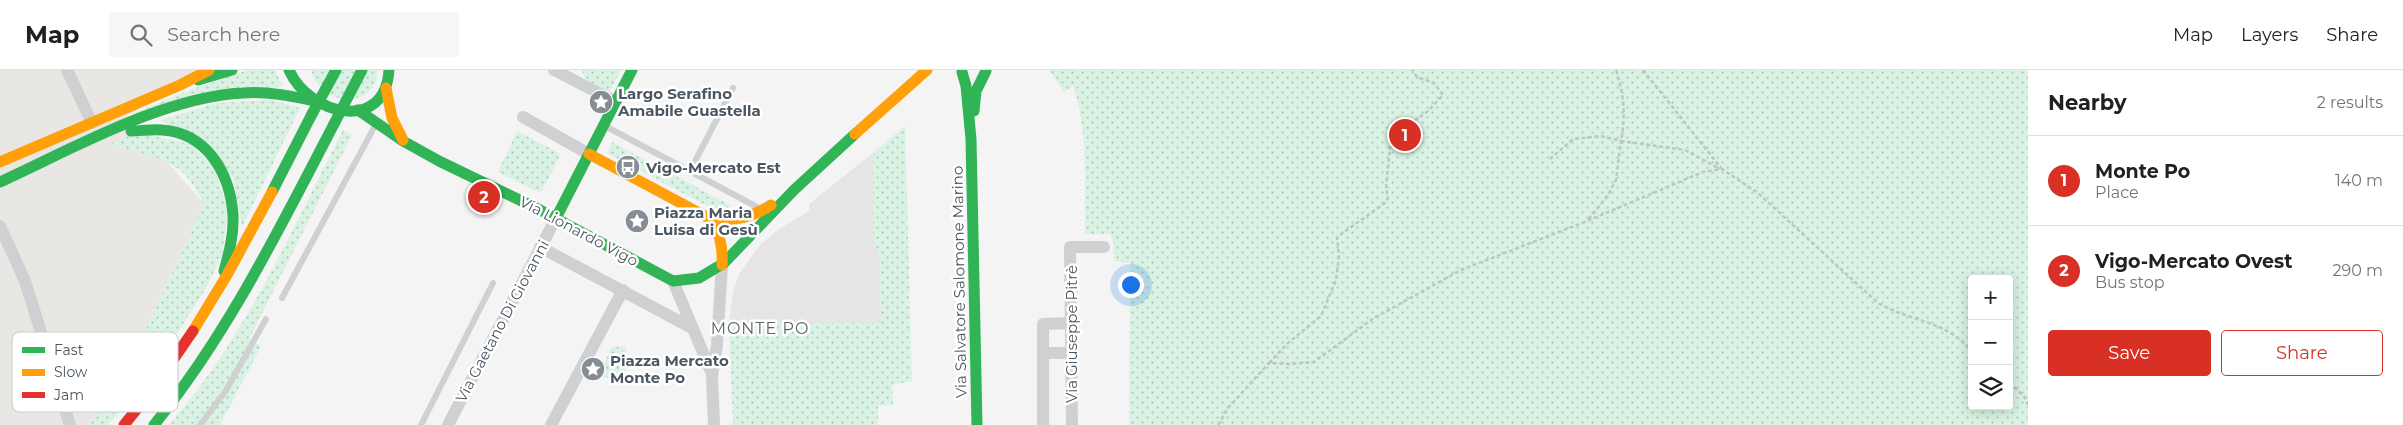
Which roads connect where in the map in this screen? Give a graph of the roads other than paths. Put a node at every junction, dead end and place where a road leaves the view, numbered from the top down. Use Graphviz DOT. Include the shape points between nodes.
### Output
graph roads {
  1 [pos="67,70"];
  2 [pos="209,70"];
  3 [pos="232,70"];
  4 [pos="289,70"];
  5 [pos="299,70"];
  6 [pos="336,70"];
  7 [pos="362,70"];
  8 [pos="632,70"];
  9 [pos="927,70"];
  10 [pos="937,70"];
  11 [pos="987,70"];
  12 [pos="390,71"];
  13 [pos="559,71"];
  14 [pos="960,71"];
  15 [pos="917,81"];
  16 [pos="180,85"];
  17 [pos="386,88"];
  18 [pos="733,88"];
  19 [pos="304,89"];
  20 [pos="315,101"];
  21 [pos="616,102"];
  22 [pos="358,110"];
  23 [pos="523,117"];
  24 [pos="92,122"];
  25 [pos="377,123"];
  26 [pos="604,125"];
  27 [pos="107,134"];
  28 [pos="971,139"];
  29 [pos="403,141"];
  30 [pos="589,154"];
  31 [pos="0,162"];
  32 [pos="690,171"];
  33 [pos="0,182"];
  34 [pos="794,189"];
  35 [pos="763,210"];
  36 [pos="707,217"];
  37 [pos="556,218"];
  38 [pos="0,226"];
  39 [pos="540,247"];
  40 [pos="1104,247"];
  41 [pos="722,265"];
  42 [pos="673,281"];
  43 [pos="493,283"];
  44 [pos="623,290"];
  45 [pos="282,298"];
  46 [pos="213,302"];
  47 [pos="266,319"];
  48 [pos="1070,322"];
  49 [pos="692,328"];
  50 [pos="41,332"];
  51 [pos="1043,353"];
  52 [pos="1071,354"];
  53 [pos="178,355"];
  54 [pos="712,376"];
  55 [pos="178,395"];
  56 [pos="66,412"];
  57 [pos="135,412"];
  58 [pos="164,412"];
  59 [pos="70,425"];
  60 [pos="124,425"];
  61 [pos="154,425"];
  62 [pos="200,425"];
  63 [pos="420,425"];
  64 [pos="448,425"];
  65 [pos="551,425"];
  66 [pos="714,425"];
  67 [pos="977,425"];
  68 [pos="1043,425"];
  69 [pos="1072,425"];
  1 -- 24 [label="street"];
  2 -- 16 [label="street"];
  3 -- 16 [label="street"];
  4 -- 19 [label="street"];
  5 -- 19 [label="street"];
  6 -- 46 [label="street, bridge"];
  7 -- 55 [label="street, bridge" via="236,312"];
  8 -- 21 [label="street"];
  9 -- 15 [label="street"];
  10 -- 15 [label="street"];
  11 -- 14 [label="street" via="977,75"];
  11 -- 28 [label="street" via="976,91"];
  12 -- 17 [label="street"];
  13 -- 21 [label="street"];
  14 -- 28 [label="street" via="966,86"];
  15 -- 34 [label="street"];
  16 -- 24 [label="street"];
  17 -- 22 [label="street" via="375,102"];
  17 -- 29 [label="street" via="392,118"];
  18 -- 32 [label="lane"];
  19 -- 20 [label="street"];
  20 -- 22 [label="street" via="336,110"];
  20 -- 27 [label="street" via="263,92 217,96 157,114"];
  21 -- 26 [label="street"];
  22 -- 25 [label="street, Via Lionardo Vigo"];
  23 -- 30 [label="street"];
  24 -- 31 [label="street"];
  25 -- 29 [label="street, Via Lionardo Vigo"];
  25 -- 45 [label="lane"];
  26 -- 30 [label="street"];
  26 -- 32 [label="lane"];
  27 -- 33 [label="street"];
  27 -- 46 [label="street" via="145,128 181,133 204,146 220,166 234,207 234,233"];
  28 -- 67 [label="street, Via Salvatore Salomone Marino"];
  29 -- 37 [label="street, Via Lionardo Vigo"];
  30 -- 36 [label="street"];
  30 -- 37 [label="street"];
  32 -- 35 [label="lane"];
  34 -- 35 [label="street"];
  34 -- 41 [label="street" via="734,256"];
  35 -- 36 [label="street" via="735,222"];
  36 -- 41 [label="street" via="719,234"];
  37 -- 39 [label="street, Via Gaetano Di Giovanni"];
  37 -- 42 [label="street, Via Lionardo Vigo"];
  38 -- 50 [label="street" via="25,281"];
  39 -- 44 [label="street"];
  39 -- 64 [label="street, Via Gaetano Di Giovanni"];
  40 -- 48 [label="street, Via Giuseppe Pitrè" via="1070,247"];
  41 -- 42 [label="street" via="703,277"];
  41 -- 54 [label="street"];
  42 -- 49 [label="street"];
  43 -- 63 [label="lane"];
  44 -- 49 [label="street"];
  44 -- 65 [label="street"];
  46 -- 53 [label="street"];
  47 -- 62 [label="lane" via="225,392"];
  48 -- 51 [label="street" via="1043,324"];
  48 -- 52 [label="street, Via Giuseppe Pitrè"];
  49 -- 54 [label="street"];
  51 -- 52 [label="street"];
  51 -- 68 [label="street"];
  52 -- 69 [label="street, Via Giuseppe Pitrè"];
  54 -- 66 [label="street"];
  56 -- 59 [label="street"];
  57 -- 60 [label="street"];
  58 -- 61 [label="street, bridge"];
}
